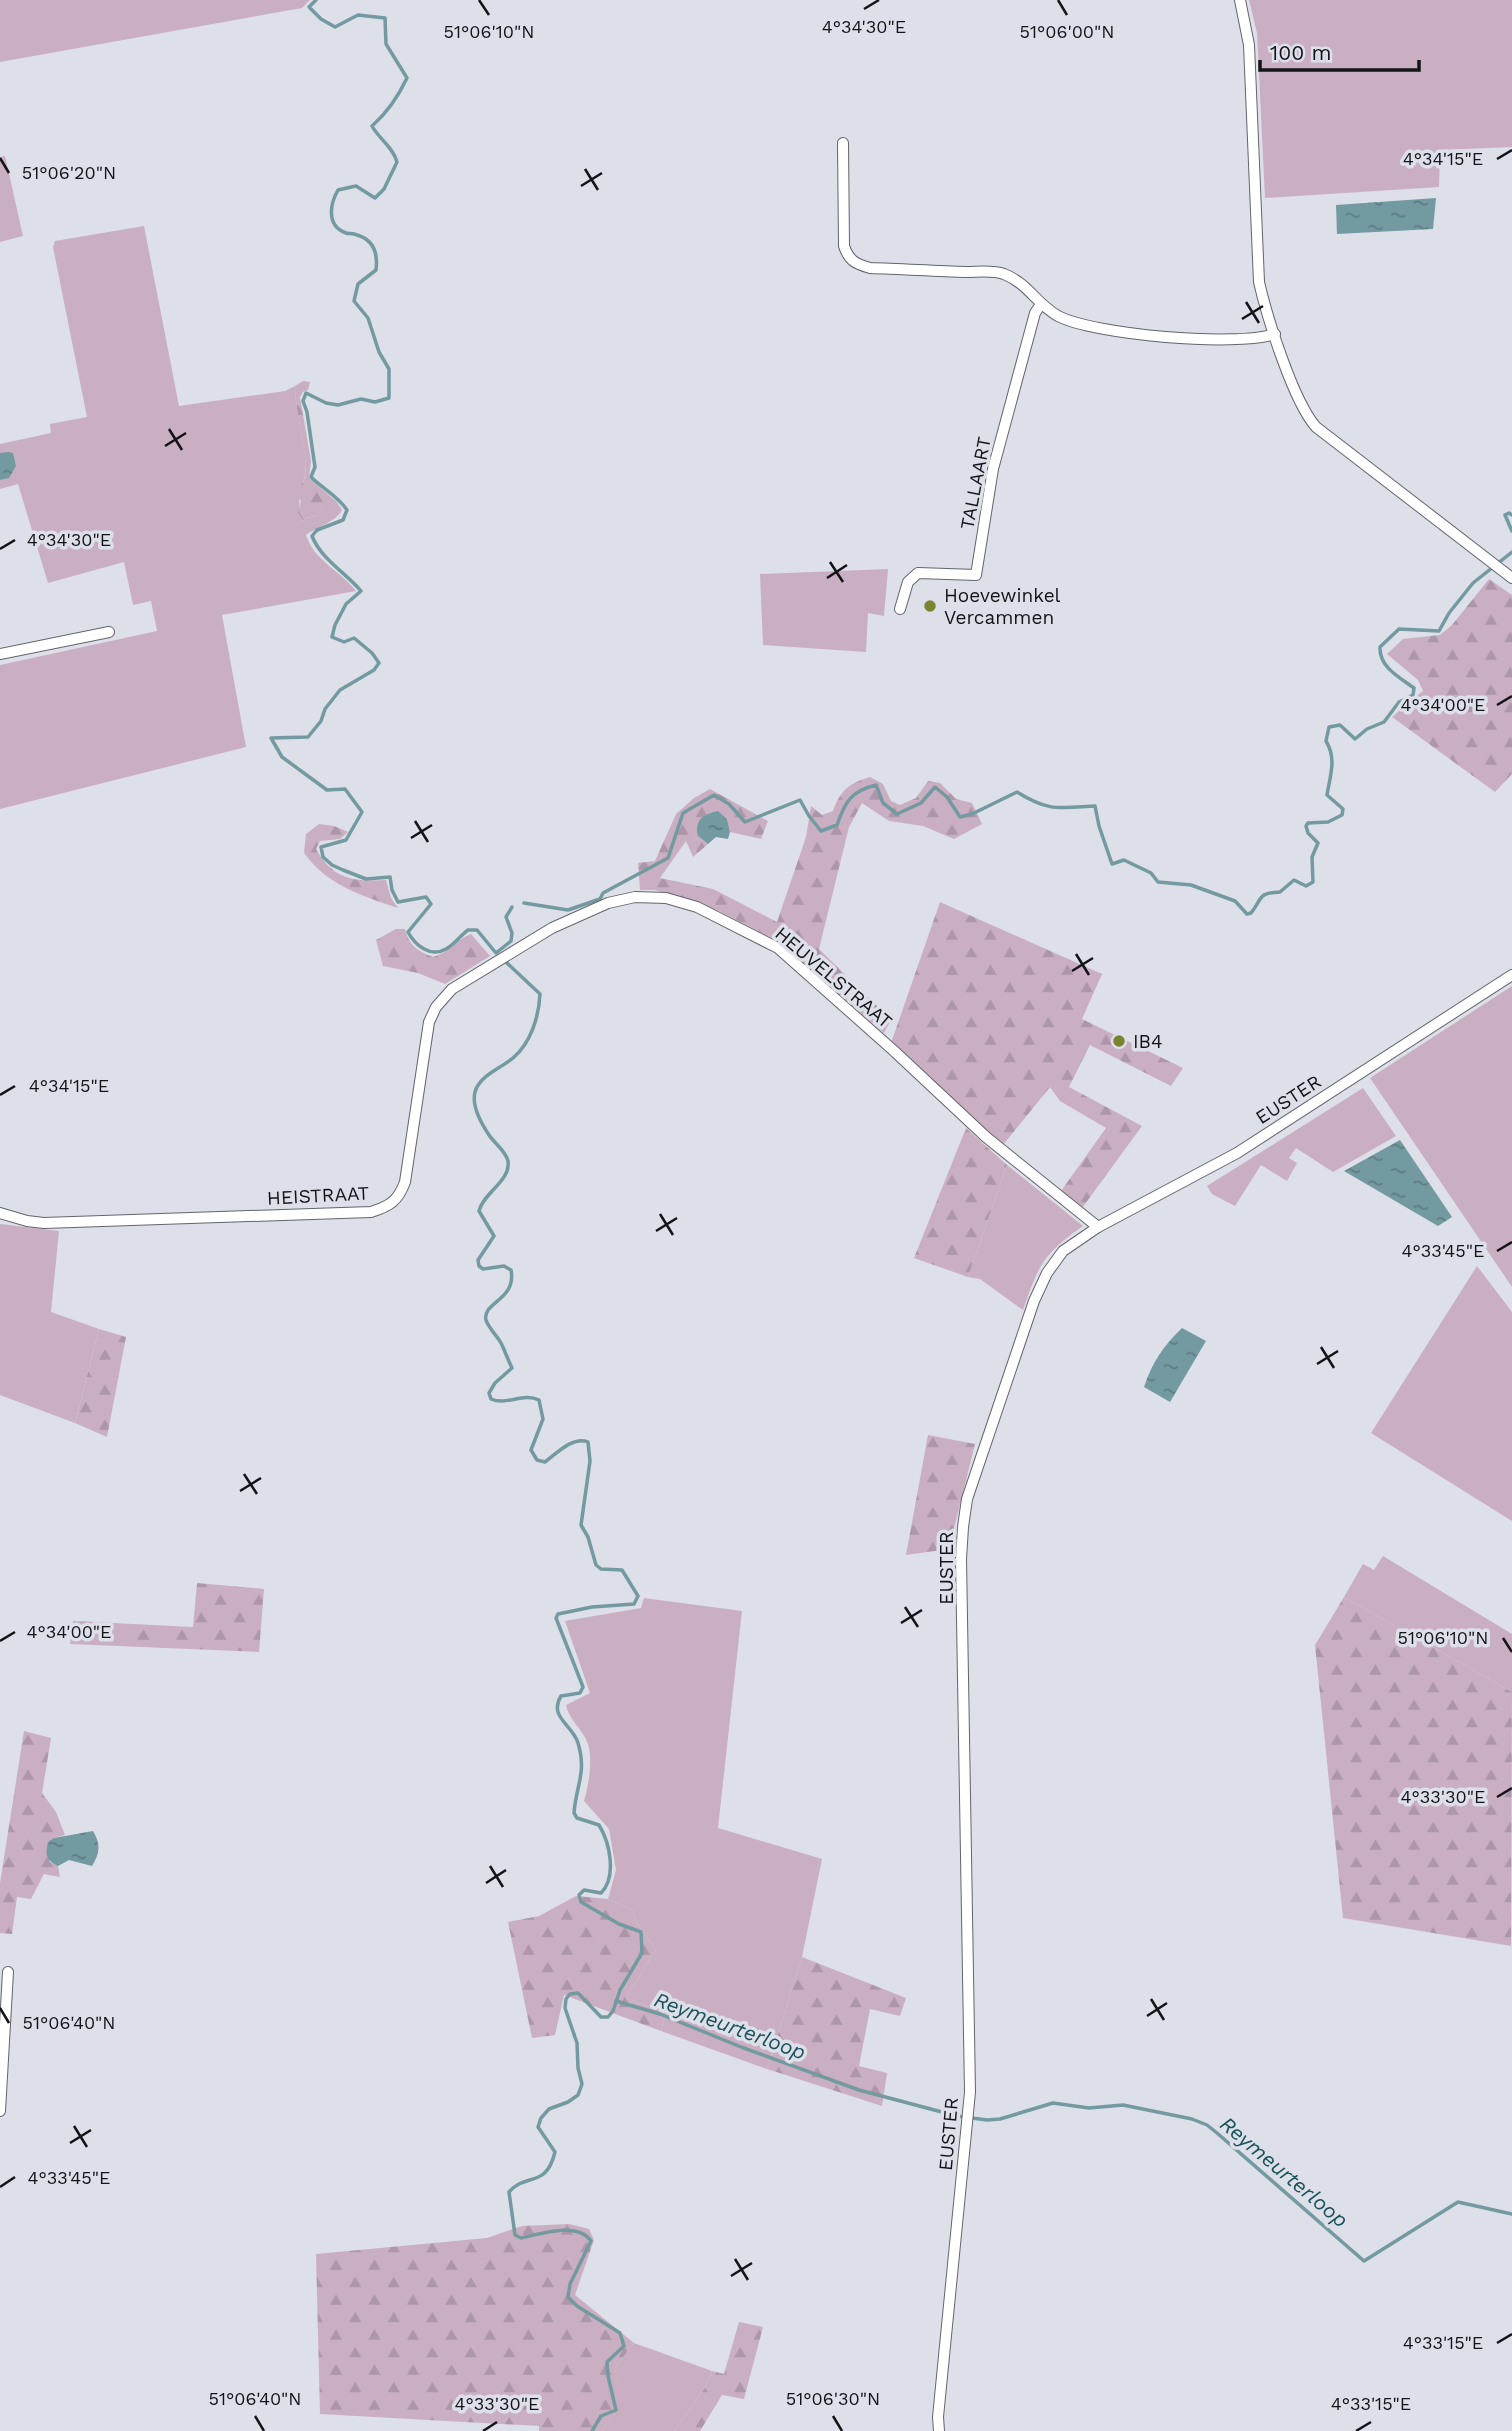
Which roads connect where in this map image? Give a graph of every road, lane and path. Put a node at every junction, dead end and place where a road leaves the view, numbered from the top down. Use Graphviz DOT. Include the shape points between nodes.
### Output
graph roads {
  1 [pos="1240,0"];
  2 [pos="843,143"];
  3 [pos="1041,304"];
  4 [pos="1275,334"];
  5 [pos="1512,578"];
  6 [pos="900,609"];
  7 [pos="109,632"];
  8 [pos="0,654"];
  9 [pos="501,958"];
  10 [pos="1512,975"];
  11 [pos="0,1213"];
  12 [pos="1098,1227"];
  13 [pos="8,1972"];
  14 [pos="0,2111"];
  15 [pos="939,2431"];
  1 -- 4 [label="street" via="1249,45 1257,266"];
  2 -- 3 [label="street" via="848,258 870,268 1001,273 1024,284"];
  3 -- 4 [label="street" via="1071,322 1155,336 1223,339"];
  3 -- 6 [label="street, TALLAART" via="993,469 976,575 918,573 908,582"];
  4 -- 5 [label="street" via="1302,407 1316,427"];
  7 -- 8 [label="street"];
  9 -- 11 [label="street, HEISTRAAT" via="452,989 429,1022 405,1182 390,1206 371,1212 44,1223"];
  9 -- 12 [label="street, HEUVELSTRAAT" via="572,919 608,903 635,898 666,898 726,920 778,948 986,1137"];
  10 -- 12 [label="street, EUSTER" via="1237,1153"];
  12 -- 15 [label="street, EUSTER" via="1063,1251 1034,1300 971,1487 963,1527 970,2092"];
  13 -- 14 [label="street"];
}
